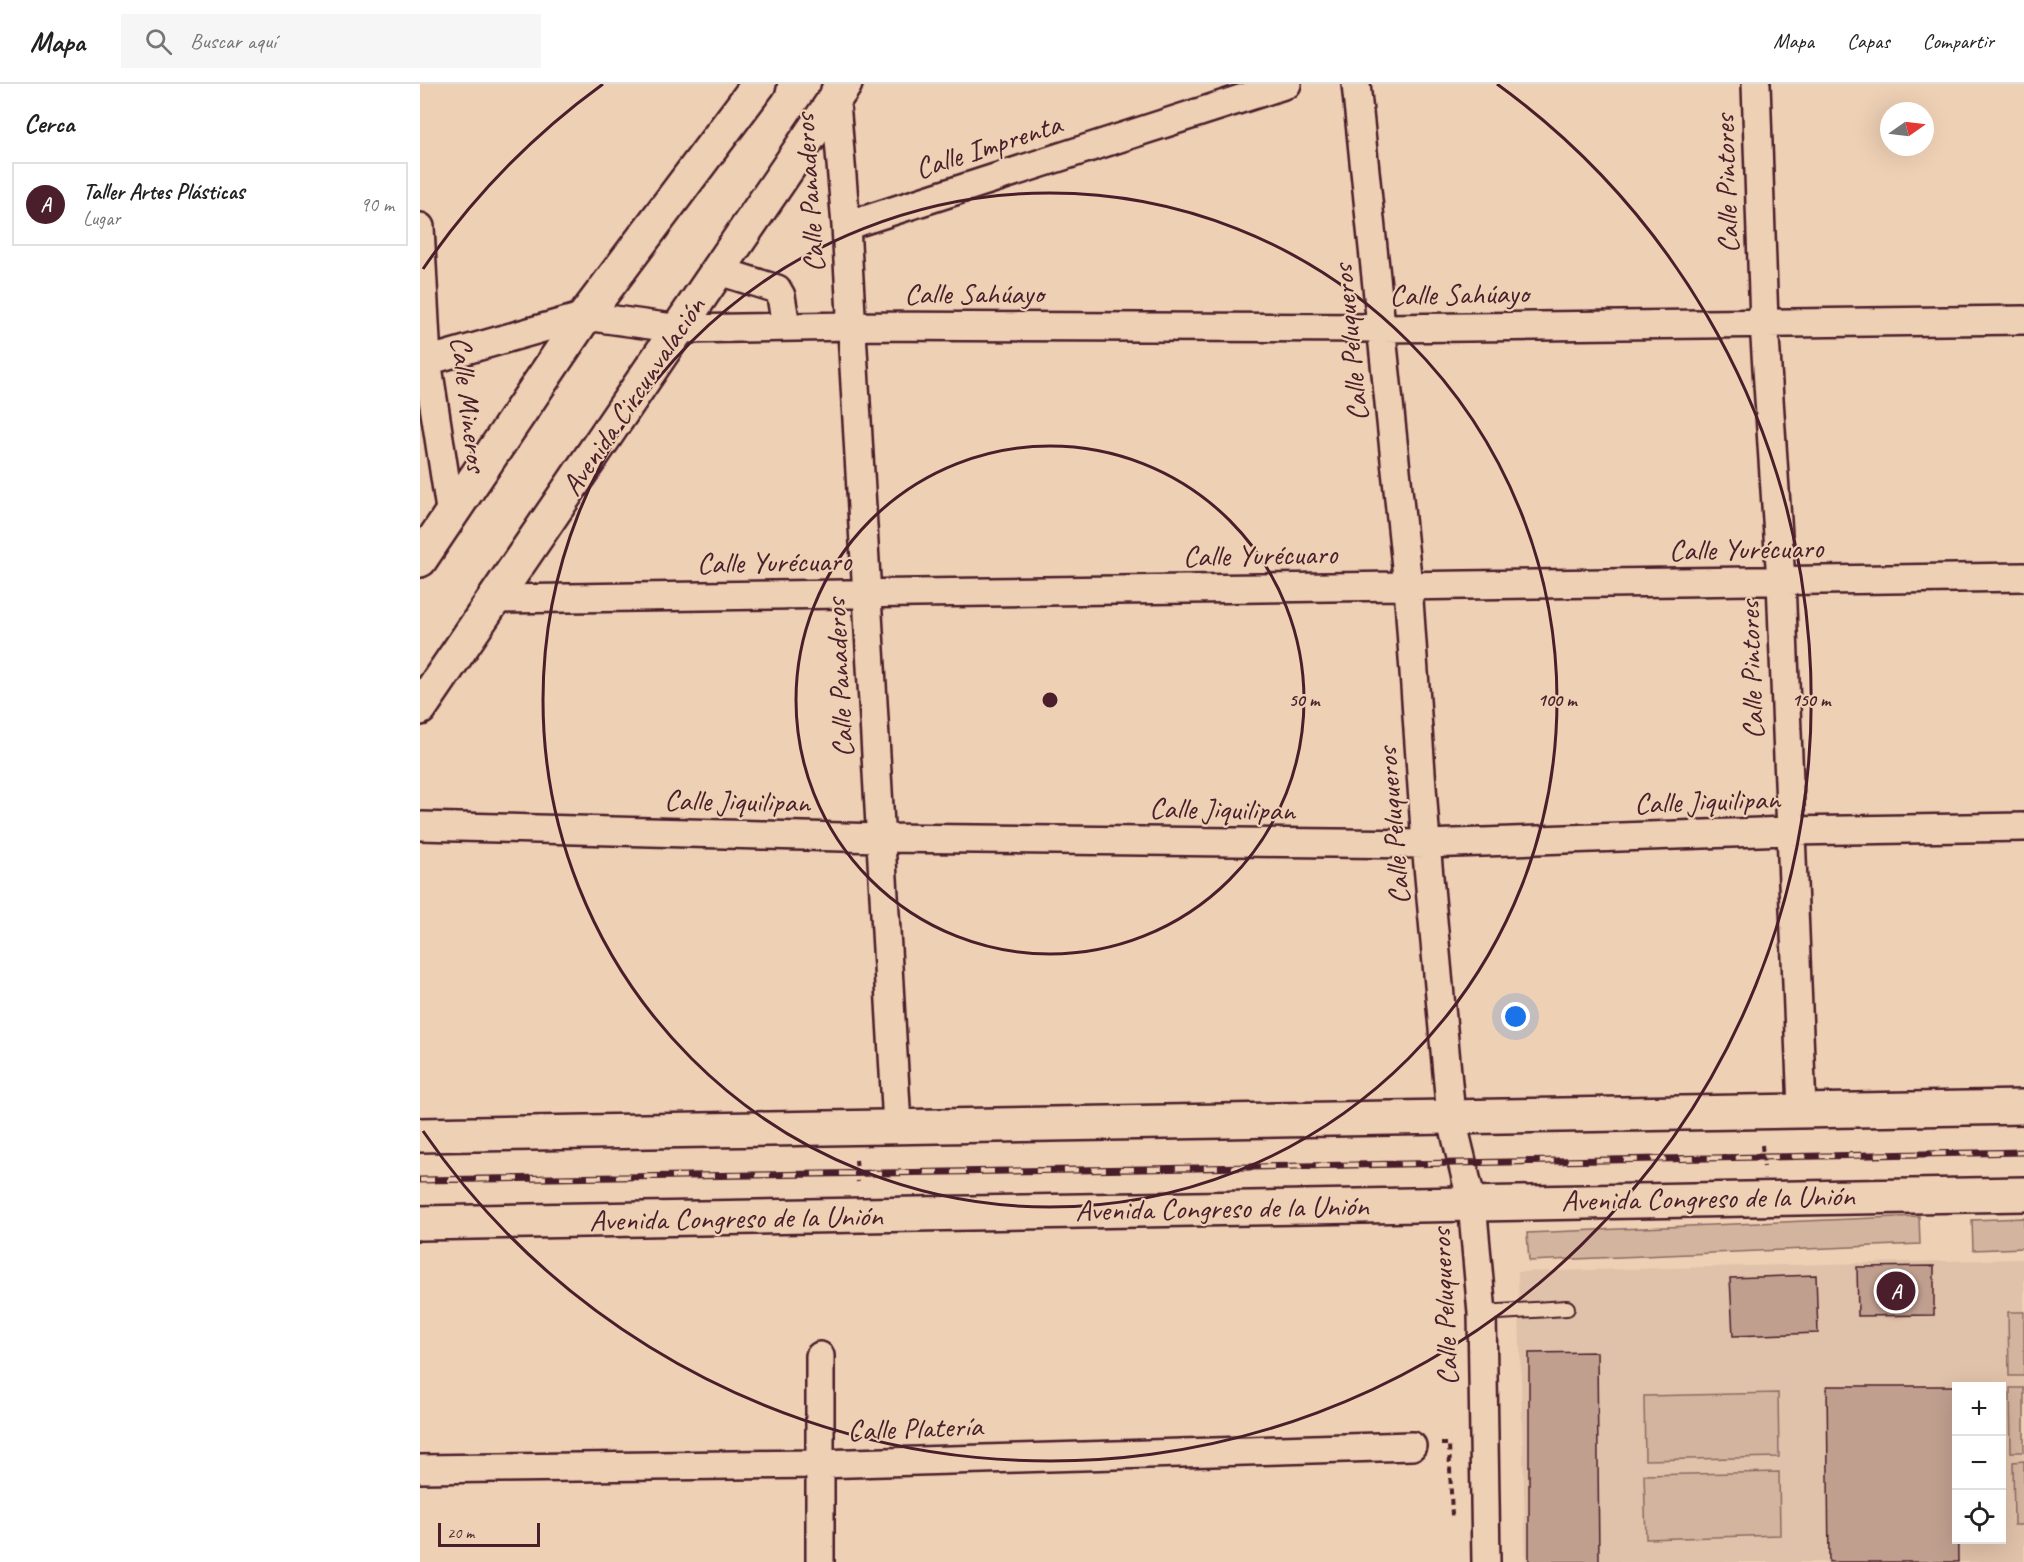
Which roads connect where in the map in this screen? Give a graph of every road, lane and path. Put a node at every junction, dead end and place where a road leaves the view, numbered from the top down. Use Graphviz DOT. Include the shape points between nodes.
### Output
graph roads {
  1 [pos="759,84"];
  2 [pos="1287,84"];
  3 [pos="1356,84"];
  4 [pos="1756,84"];
  5 [pos="838,89"];
  6 [pos="846,226"];
  7 [pos="420,227"];
  8 [pos="716,270"];
  9 [pos="585,316"];
  10 [pos="2024,320"];
  11 [pos="1764,323"];
  12 [pos="786,326"];
  13 [pos="851,326"];
  14 [pos="1383,328"];
  15 [pos="680,329"];
  16 [pos="424,362"];
  17 [pos="451,516"];
  18 [pos="420,560"];
  19 [pos="2024,577"];
  20 [pos="1780,581"];
  21 [pos="1408,585"];
  22 [pos="867,594"];
  23 [pos="496,598"];
  24 [pos="420,708"];
  25 [pos="420,826"];
  26 [pos="2024,827"];
  27 [pos="1790,831"];
  28 [pos="881,838"];
  29 [pos="1426,844"];
  30 [pos="2024,1107"];
  31 [pos="1802,1109"];
  32 [pos="1760,1111"];
  33 [pos="1451,1116"];
  34 [pos="897,1125"];
  35 [pos="854,1126"];
  36 [pos="420,1135"];
  37 [pos="2024,1194"];
  38 [pos="1765,1196"];
  39 [pos="1472,1203"];
  40 [pos="860,1216"];
  41 [pos="420,1223"];
  42 [pos="1567,1308"];
  43 [pos="1482,1313"];
  44 [pos="820,1356"];
  45 [pos="1412,1446"];
  46 [pos="819,1464"];
  47 [pos="420,1468"];
  48 [pos="1452,1527"];
  49 [pos="820,1562"];
  50 [pos="1486,1562"];
  1 -- 9 [label="main road"];
  2 -- 6 [label="street, Calle Imprenta"];
  3 -- 14 [label="street, Calle Peluqueros"];
  4 -- 11 [label="street, Calle Pintores"];
  5 -- 6 [label="street, Calle Panaderos"];
  5 -- 8 [label="main road, Avenida Circunvalación"];
  6 -- 13 [label="street, Calle Panaderos"];
  7 -- 16 [label="street, Calle Mineros"];
  8 -- 12 [label="street" via="777,289"];
  8 -- 15 [label="main road, Avenida Circunvalación"];
  9 -- 15 [label="street"];
  9 -- 16 [label="street"];
  9 -- 17 [label="main road"];
  10 -- 11 [label="street, Calle Sahúayo"];
  11 -- 14 [label="street, Calle Sahúayo"];
  11 -- 20 [label="street, Calle Pintores"];
  12 -- 13 [label="street, Calle Sahúayo"];
  12 -- 15 [label="street, Calle Sahúayo"];
  13 -- 14 [label="street, Calle Sahúayo"];
  13 -- 22 [label="street, Calle Panaderos"];
  14 -- 21 [label="street, Calle Peluqueros"];
  15 -- 23 [label="main road, Avenida Circunvalación"];
  16 -- 17 [label="street, Calle Mineros"];
  17 -- 18 [label="main road"];
  19 -- 20 [label="street, Calle Yurécuaro"];
  20 -- 21 [label="street, Calle Yurécuaro"];
  20 -- 27 [label="street, Calle Pintores"];
  21 -- 22 [label="street, Calle Yurécuaro"];
  21 -- 29 [label="street, Calle Peluqueros"];
  22 -- 23 [label="street, Calle Yurécuaro"];
  22 -- 28 [label="street, Calle Panaderos"];
  23 -- 24 [label="main road, Avenida Circunvalación"];
  25 -- 28 [label="street, Calle Jiquilipan"];
  26 -- 27 [label="street, Calle Jiquilipan"];
  27 -- 29 [label="street, Calle Jiquilipan"];
  27 -- 31 [label="street, Calle Pintores"];
  28 -- 29 [label="street, Calle Jiquilipan"];
  28 -- 34 [label="street, Calle Panaderos"];
  29 -- 33 [label="street, Calle Peluqueros"];
  30 -- 31 [label="main road"];
  31 -- 32 [label="main road"];
  32 -- 33 [label="main road"];
  32 -- 38 [label="path"];
  33 -- 34 [label="main road"];
  33 -- 39 [label="street, Calle Peluqueros"];
  34 -- 35 [label="main road"];
  35 -- 36 [label="main road"];
  35 -- 40 [label="path"];
  37 -- 38 [label="main road, Avenida Congreso de la Unión"];
  38 -- 39 [label="main road, Avenida Congreso de la Unión"];
  39 -- 40 [label="main road, Avenida Congreso de la Unión"];
  39 -- 43 [label="street, Calle Peluqueros"];
  40 -- 41 [label="main road, Avenida Congreso de la Unión"];
  42 -- 43 [label="lane"];
  43 -- 50 [label="street, Calle Peluqueros"];
  44 -- 46 [label="street"];
  45 -- 46 [label="street, Calle Platería"];
  45 -- 48 [label="path" via="1449,1444"];
  46 -- 47 [label="street, Calle Platería"];
  46 -- 49 [label="street"];
}
